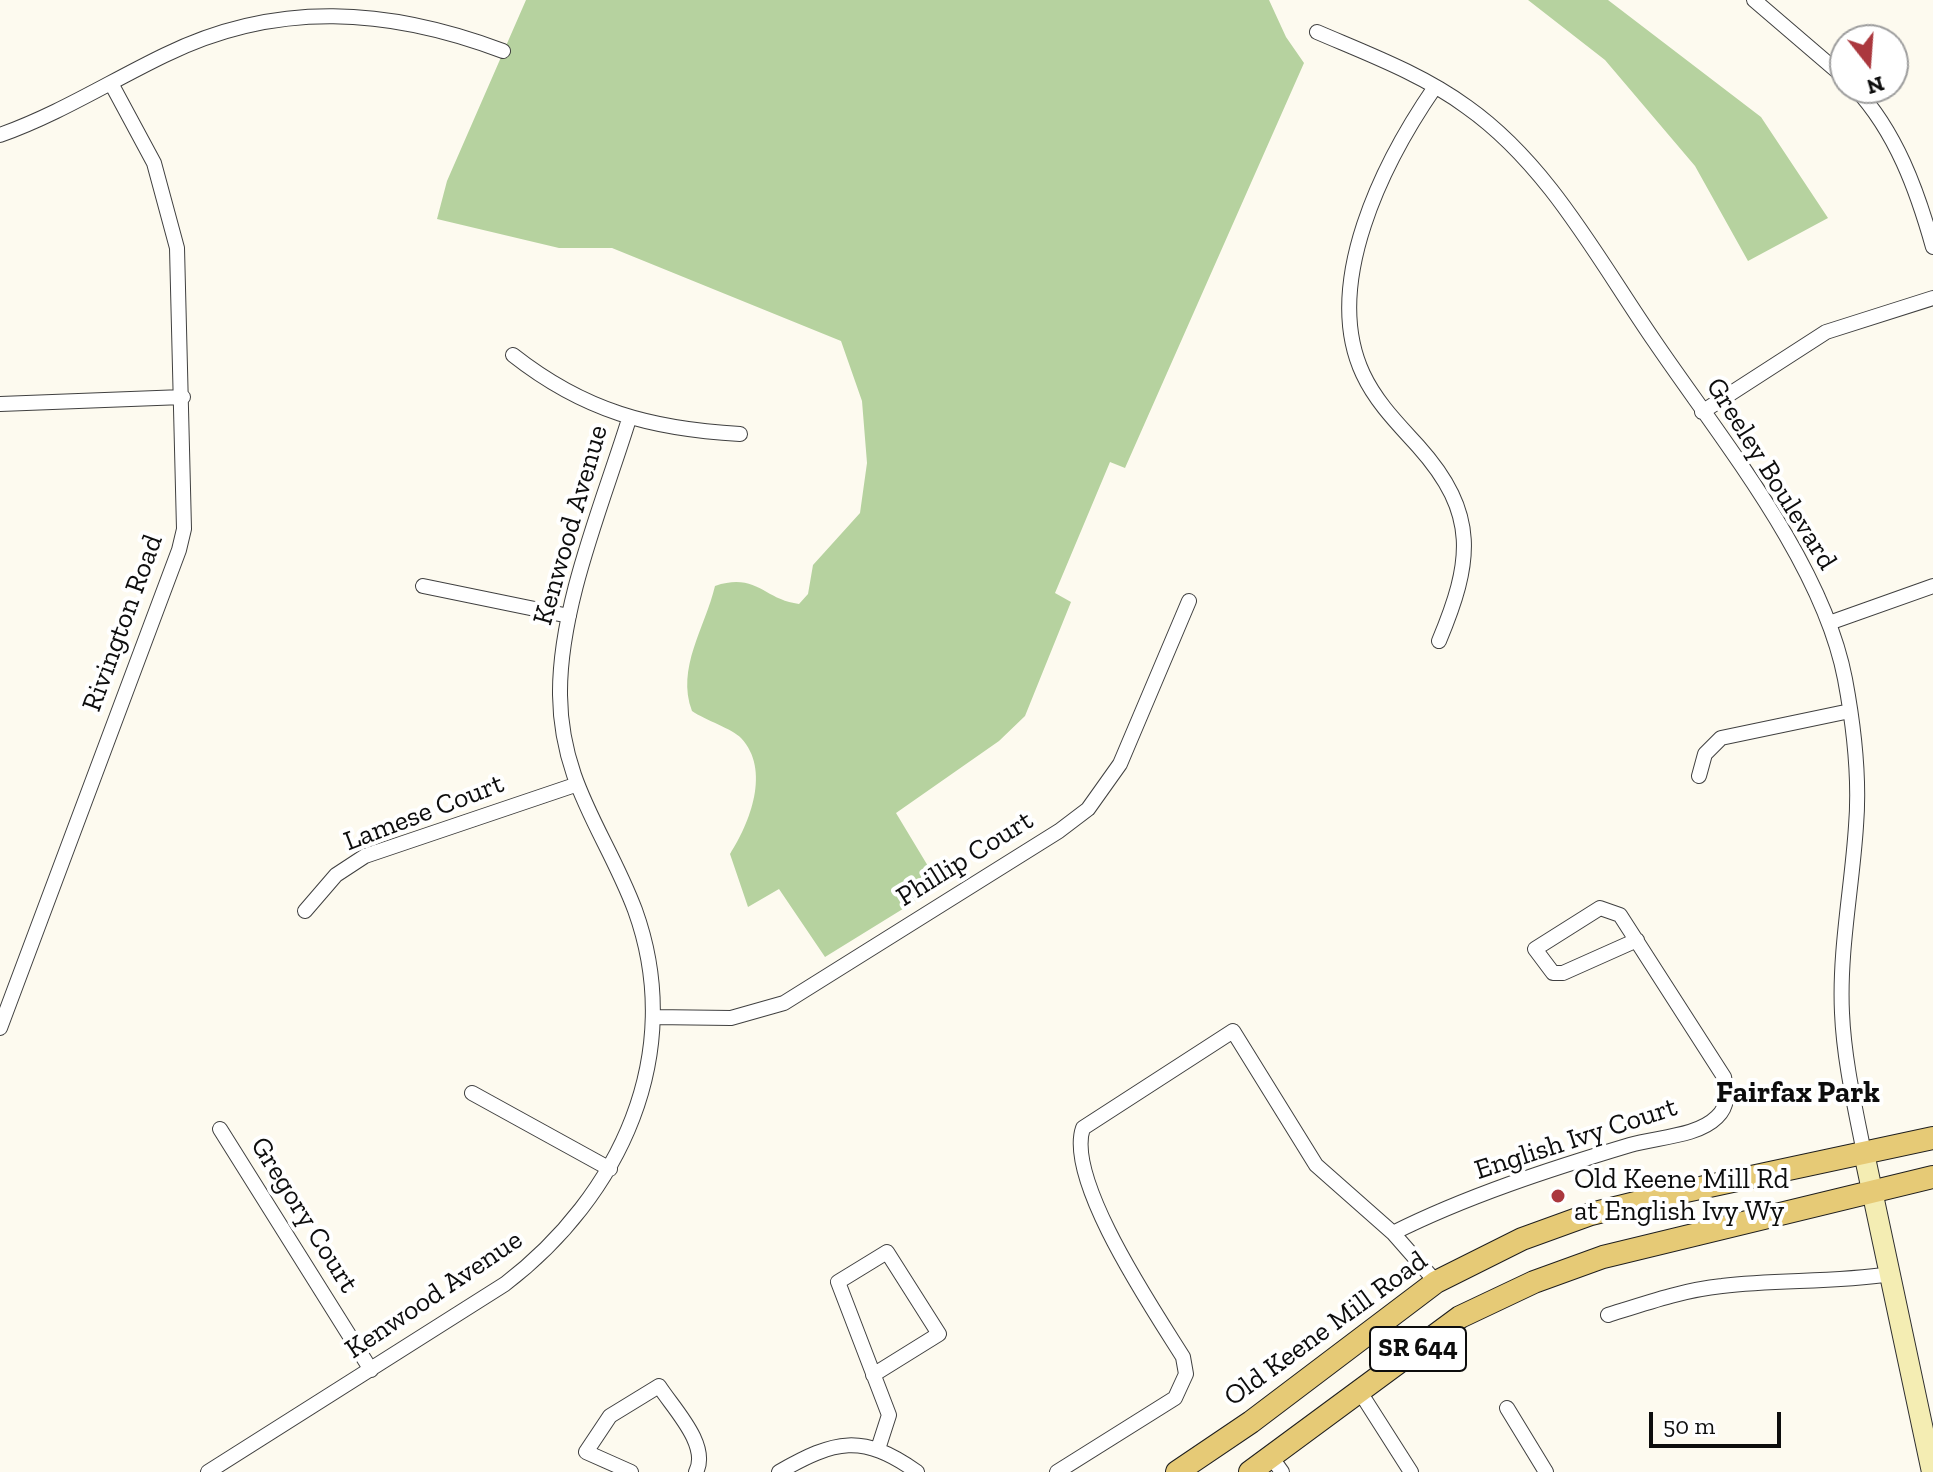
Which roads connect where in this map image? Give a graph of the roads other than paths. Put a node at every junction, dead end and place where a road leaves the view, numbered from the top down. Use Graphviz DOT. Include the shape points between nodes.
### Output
graph roads {
  1 [pos="1754,0"];
  2 [pos="305,7"];
  3 [pos="1317,32"];
  4 [pos="503,51"];
  5 [pos="1829,64"];
  6 [pos="112,85"];
  7 [pos="1435,87"];
  8 [pos="1867,104"];
  9 [pos="0,135"];
  10 [pos="1933,247"];
  11 [pos="1933,298"];
  12 [pos="513,355"];
  13 [pos="183,397"];
  14 [pos="0,404"];
  15 [pos="1702,412"];
  16 [pos="629,419"];
  17 [pos="740,434"];
  18 [pos="423,586"];
  19 [pos="1933,586"];
  20 [pos="1189,601"];
  21 [pos="569,616"];
  22 [pos="1829,623"];
  23 [pos="1439,641"];
  24 [pos="1850,711"];
  25 [pos="1699,776"];
  26 [pos="575,785"];
  27 [pos="305,911"];
  28 [pos="1637,940"];
  29 [pos="653,1017"];
  30 [pos="0,1028"];
  31 [pos="472,1093"];
  32 [pos="220,1129"];
  33 [pos="1933,1138"];
  34 [pos="1864,1153"];
  35 [pos="610,1169"];
  36 [pos="1933,1177"];
  37 [pos="1873,1193"];
  38 [pos="1393,1233"];
  39 [pos="1890,1274"];
  40 [pos="1436,1282"];
  41 [pos="1608,1315"];
  42 [pos="371,1370"];
  43 [pos="873,1375"];
  44 [pos="1360,1392"];
  45 [pos="1507,1408"];
  46 [pos="878,1449"];
  47 [pos="1277,1465"];
  48 [pos="208,1472"];
  49 [pos="631,1472"];
  50 [pos="696,1472"];
  51 [pos="779,1472"];
  52 [pos="917,1472"];
  53 [pos="1057,1472"];
  54 [pos="1177,1472"];
  55 [pos="1250,1472"];
  56 [pos="1411,1472"];
  57 [pos="1546,1472"];
  58 [pos="1932,1472"];
  1 -- 5 [label="street"];
  2 -- 4 [label="street" via="447,29"];
  2 -- 6 [label="street" via="202,39"];
  3 -- 7 [label="street, Greeley Boulevard"];
  6 -- 9 [label="street"];
  6 -- 13 [label="street, Rivington Road" via="154,163 171,218 180,283"];
  7 -- 15 [label="street, Greeley Boulevard" via="1481,118 1535,171"];
  7 -- 23 [label="street" via="1408,127 1361,232 1348,299 1357,357 1369,386 1443,476 1461,517 1463,574"];
  8 -- 10 [label="street" via="1910,176"];
  11 -- 15 [label="street" via="1826,332"];
  12 -- 16 [label="street" via="581,399"];
  13 -- 14 [label="street"];
  13 -- 30 [label="street, Rivington Road" via="185,511 179,550"];
  15 -- 22 [label="street, Greeley Boulevard" via="1785,536"];
  16 -- 17 [label="street" via="687,431"];
  16 -- 21 [label="street, Kenwood Avenue"];
  18 -- 21 [label="street"];
  19 -- 22 [label="street"];
  20 -- 29 [label="street, Phillip Court" via="1120,764 1088,809 784,1003 731,1018"];
  21 -- 26 [label="street, Kenwood Avenue" via="560,696"];
  22 -- 24 [label="street, Greeley Boulevard"];
  24 -- 25 [label="street" via="1721,738 1705,754"];
  24 -- 34 [label="street, Greeley Boulevard" via="1858,796 1842,1012"];
  26 -- 27 [label="street, Lamese Court" via="365,856 336,875"];
  26 -- 29 [label="street, Kenwood Avenue" via="635,912"];
  28 -- 28 [label="street, English Ivy Court" via="1563,973 1553,973 1535,949 1600,908 1620,915"];
  28 -- 38 [label="street, English Ivy Court" via="1724,1077 1726,1102 1719,1116 1703,1127 1449,1205"];
  29 -- 35 [label="street, Kenwood Avenue" via="639,1099"];
  31 -- 35 [label="street"];
  32 -- 42 [label="street, Gregory Court"];
  33 -- 34 [label="main road, Old Keene Mill Road / SR 644"];
  34 -- 37 [label="street"];
  34 -- 40 [label="main road, Old Keene Mill Road / SR 644" via="1591,1214 1522,1239"];
  35 -- 42 [label="street, Kenwood Avenue" via="583,1212 535,1261"];
  36 -- 37 [label="main road, SR 644"];
  37 -- 39 [label="street"];
  37 -- 44 [label="main road, SR 644" via="1567,1269 1460,1317"];
  38 -- 40 [label="street"];
  38 -- 53 [label="street" via="1316,1165 1233,1031 1089,1121 1080,1136 1081,1153 1103,1222 1186,1366 1175,1398"];
  39 -- 41 [label="street" via="1839,1282 1722,1286"];
  39 -- 58 [label="street"];
  40 -- 54 [label="main road, Old Keene Mill Road / SR 644"];
  42 -- 48 [label="street, Kenwood Avenue"];
  43 -- 43 [label="street" via="838,1282 887,1252 939,1334"];
  43 -- 46 [label="street" via="889,1415"];
  44 -- 47 [label="main road, SR 644"];
  44 -- 56 [label="street"];
  45 -- 57 [label="street"];
  46 -- 51 [label="street" via="845,1444 816,1451"];
  46 -- 52 [label="street"];
  47 -- 55 [label="main road, SR 644"];
  49 -- 50 [label="street" via="586,1452 610,1416 659,1386 697,1444"];
}
